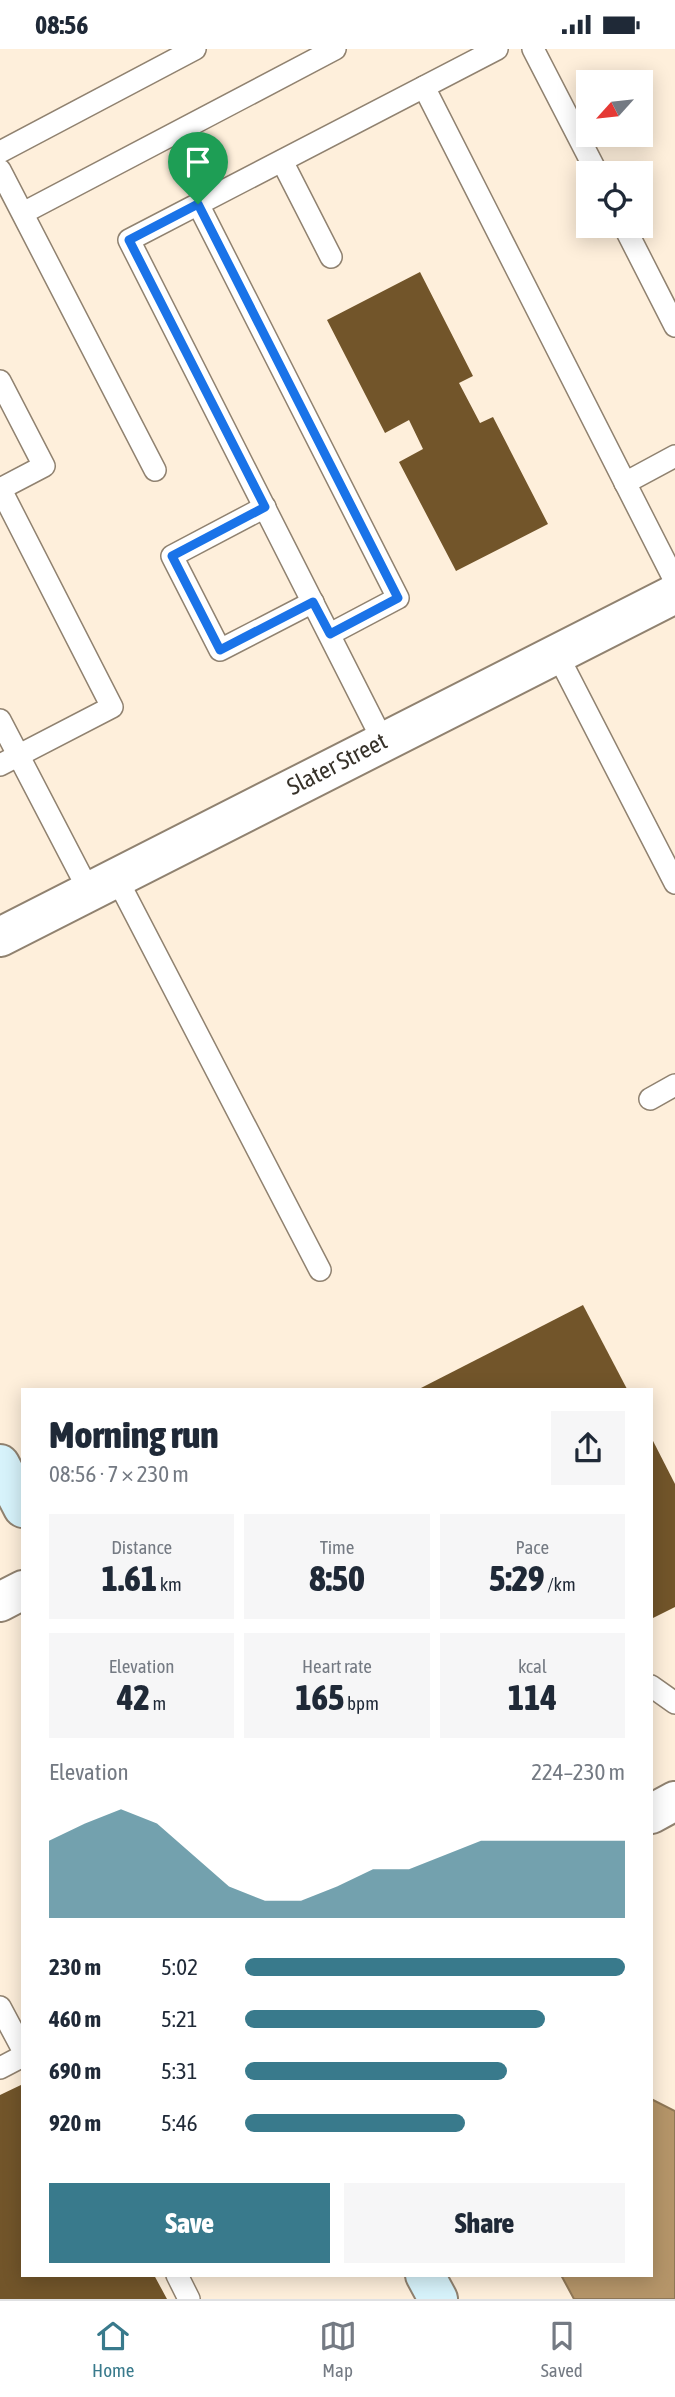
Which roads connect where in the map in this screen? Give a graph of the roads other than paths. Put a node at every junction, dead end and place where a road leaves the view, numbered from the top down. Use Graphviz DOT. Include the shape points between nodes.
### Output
graph roads {
  1 [pos="195,49"];
  2 [pos="335,49"];
  3 [pos="497,49"];
  4 [pos="533,49"];
  5 [pos="424,87"];
  6 [pos="0,152"];
  7 [pos="282,161"];
  8 [pos="591,161"];
  9 [pos="0,170"];
  10 [pos="198,204"];
  11 [pos="23,213"];
  12 [pos="630,238"];
  13 [pos="331,257"];
  14 [pos="675,326"];
  15 [pos="0,381"];
  16 [pos="675,456"];
  17 [pos="155,471"];
  18 [pos="625,483"];
  19 [pos="0,488"];
  20 [pos="265,507"];
  21 [pos="675,581"];
  22 [pos="675,594"];
  23 [pos="313,602"];
  24 [pos="330,634"];
  25 [pos="556,652"];
  26 [pos="0,720"];
  27 [pos="383,741"];
  28 [pos="9,760"];
  29 [pos="675,883"];
  30 [pos="103,884"];
  31 [pos="0,937"];
  32 [pos="675,1085"];
  33 [pos="650,1099"];
  34 [pos="320,1270"];
  35 [pos="0,1464"];
  36 [pos="21,1504"];
  37 [pos="21,1591"];
  38 [pos="0,1602"];
  39 [pos="653,1687"];
  40 [pos="675,1703"];
  41 [pos="675,1801"];
  42 [pos="653,1813"];
  43 [pos="0,2007"];
  44 [pos="21,2046"];
  45 [pos="21,2057"];
  46 [pos="0,2068"];
  47 [pos="178,2277"];
  48 [pos="426,2277"];
  49 [pos="189,2299"];
  50 [pos="438,2299"];
  1 -- 6 [label="lane"];
  2 -- 11 [label="lane"];
  3 -- 5 [label="lane"];
  4 -- 8 [label="lane"];
  5 -- 7 [label="lane"];
  5 -- 18 [label="lane"];
  7 -- 10 [label="lane"];
  7 -- 13 [label="lane"];
  9 -- 11 [label="lane"];
  10 -- 20 [label="lane" via="129,240"];
  10 -- 24 [label="lane" via="398,598"];
  11 -- 17 [label="lane"];
  12 -- 14 [label="lane"];
  15 -- 19 [label="lane" via="44,466"];
  16 -- 18 [label="lane"];
  18 -- 21 [label="lane"];
  19 -- 28 [label="lane" via="112,707"];
  20 -- 23 [label="lane"];
  20 -- 23 [label="lane" via="172,556 220,650"];
  22 -- 25 [label="street, Slater Street"];
  23 -- 24 [label="lane"];
  24 -- 27 [label="lane"];
  25 -- 27 [label="street, Slater Street"];
  25 -- 29 [label="lane"];
  26 -- 28 [label="lane"];
  27 -- 30 [label="street, Slater Street"];
  28 -- 30 [label="lane"];
  30 -- 31 [label="street, Slater Street"];
  30 -- 34 [label="lane"];
  32 -- 33 [label="lane"];
  35 -- 36 [label="street"];
  37 -- 38 [label="street"];
  39 -- 40 [label="lane"];
  41 -- 42 [label="street"];
  43 -- 44 [label="lane"];
  45 -- 46 [label="lane"];
  47 -- 49 [label="lane"];
  48 -- 50 [label="street"];
}
